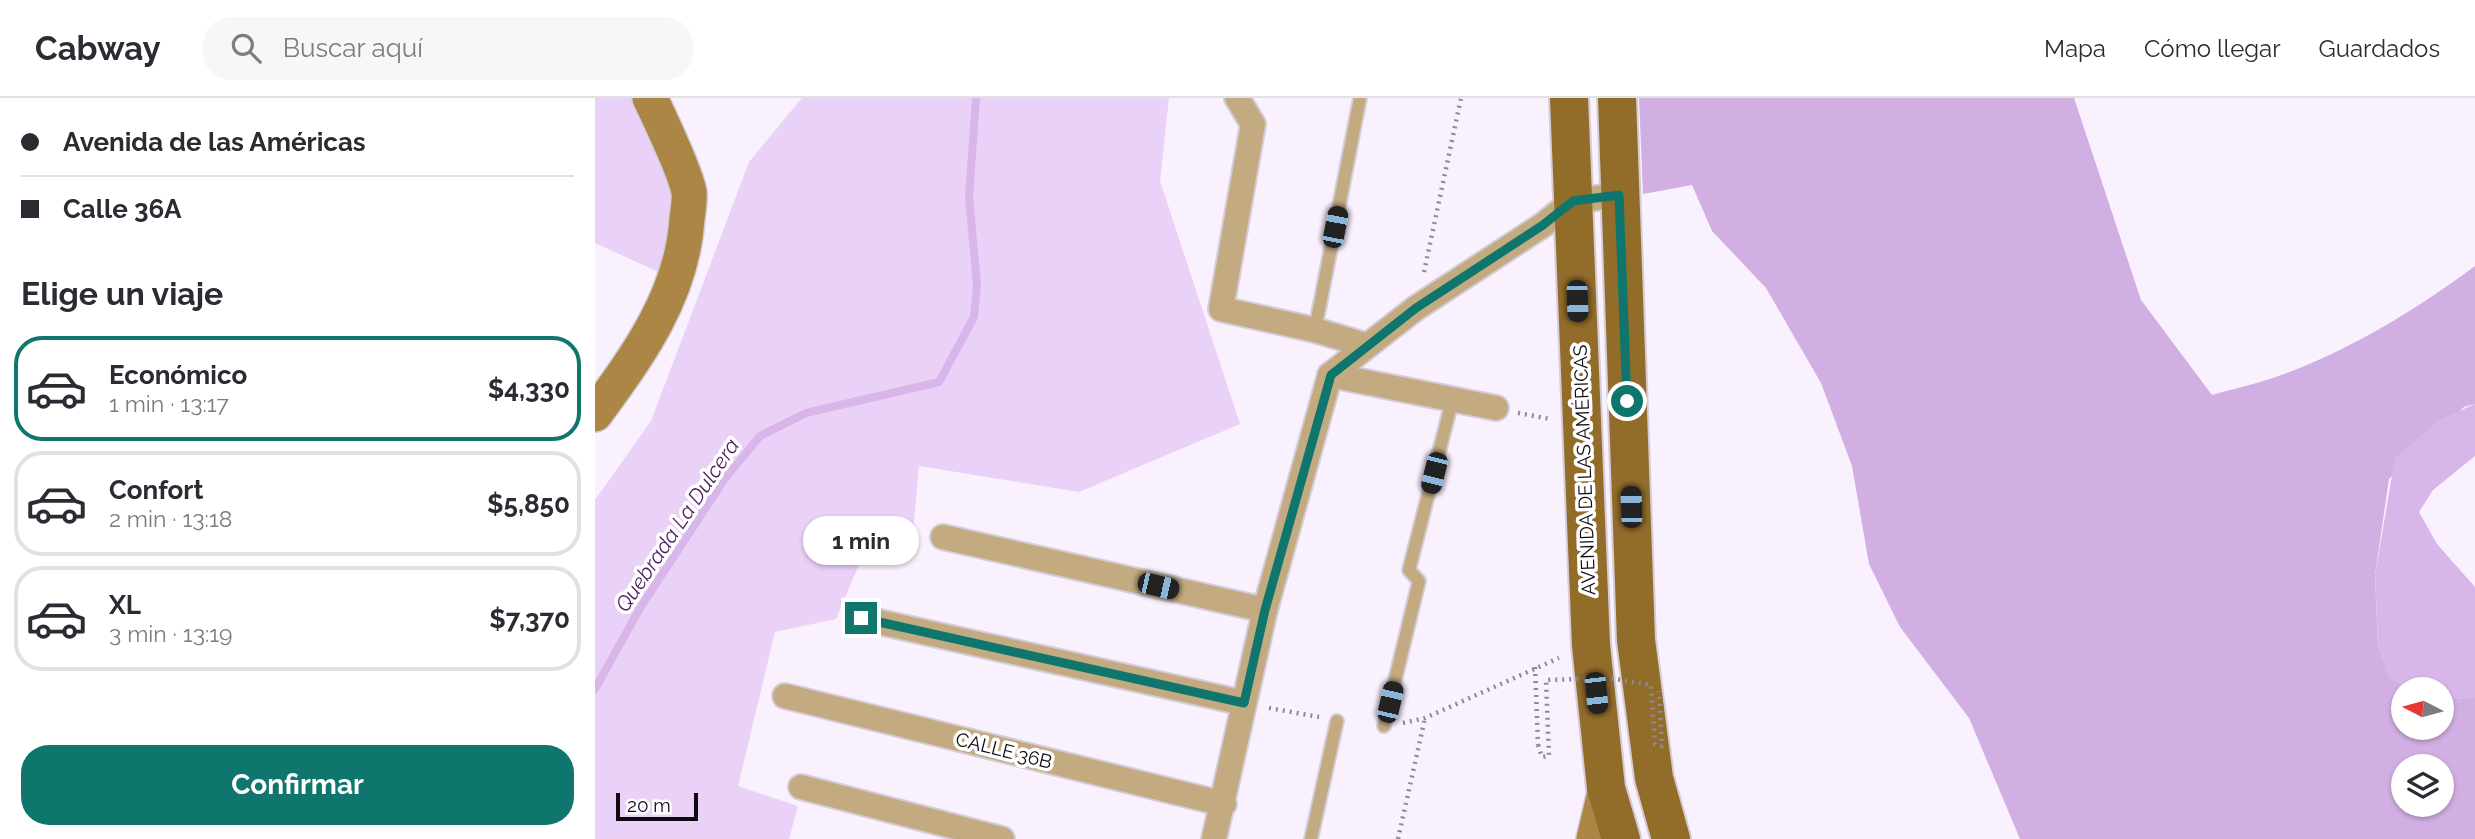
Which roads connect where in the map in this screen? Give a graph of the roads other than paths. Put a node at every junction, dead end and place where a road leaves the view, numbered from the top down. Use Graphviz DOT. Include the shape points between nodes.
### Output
graph roads {
  1 [pos="650,98"];
  2 [pos="1237,98"];
  3 [pos="1360,98"];
  4 [pos="1569,98"];
  5 [pos="1617,98"];
  6 [pos="1619,195"];
  7 [pos="1573,201"];
  8 [pos="1315,330"];
  9 [pos="1365,345"];
  10 [pos="1331,375"];
  11 [pos="1452,401"];
  12 [pos="1496,408"];
  13 [pos="595,414"];
  14 [pos="943,537"];
  15 [pos="1265,610"];
  16 [pos="861,618"];
  17 [pos="785,696"];
  18 [pos="1244,703"];
  19 [pos="1337,721"];
  20 [pos="1384,726"];
  21 [pos="801,787"];
  22 [pos="1606,789"];
  23 [pos="1224,804"];
  24 [pos="1002,839"];
  25 [pos="1215,839"];
  26 [pos="1311,839"];
  27 [pos="1594,839"];
  28 [pos="1621,839"];
  29 [pos="1671,839"];
  1 -- 13 [label="main road" via="689,192 686,238 660,317"];
  2 -- 8 [label="street" via="1253,124 1220,309"];
  3 -- 8 [label="lane"];
  4 -- 7 [label="main road, AVENIDA DE LAS AMÉRICAS"];
  5 -- 6 [label="main road"];
  6 -- 7 [label="street"];
  6 -- 29 [label="main road" via="1636,640 1654,778"];
  7 -- 9 [label="street"];
  7 -- 22 [label="main road, AVENIDA DE LAS AMÉRICAS" via="1591,645"];
  8 -- 9 [label="street"];
  9 -- 10 [label="street"];
  10 -- 11 [label="street"];
  10 -- 15 [label="street"];
  11 -- 12 [label="street"];
  11 -- 20 [label="lane" via="1409,569 1419,581"];
  14 -- 15 [label="street"];
  15 -- 18 [label="street"];
  16 -- 18 [label="street"];
  17 -- 23 [label="street, CALLE 36B"];
  18 -- 23 [label="street"];
  19 -- 26 [label="lane"];
  21 -- 24 [label="street"];
  22 -- 27 [label="main road"];
  22 -- 28 [label="main road, AVENIDA DE LAS AMÉRICAS"];
  23 -- 25 [label="street"];
}
